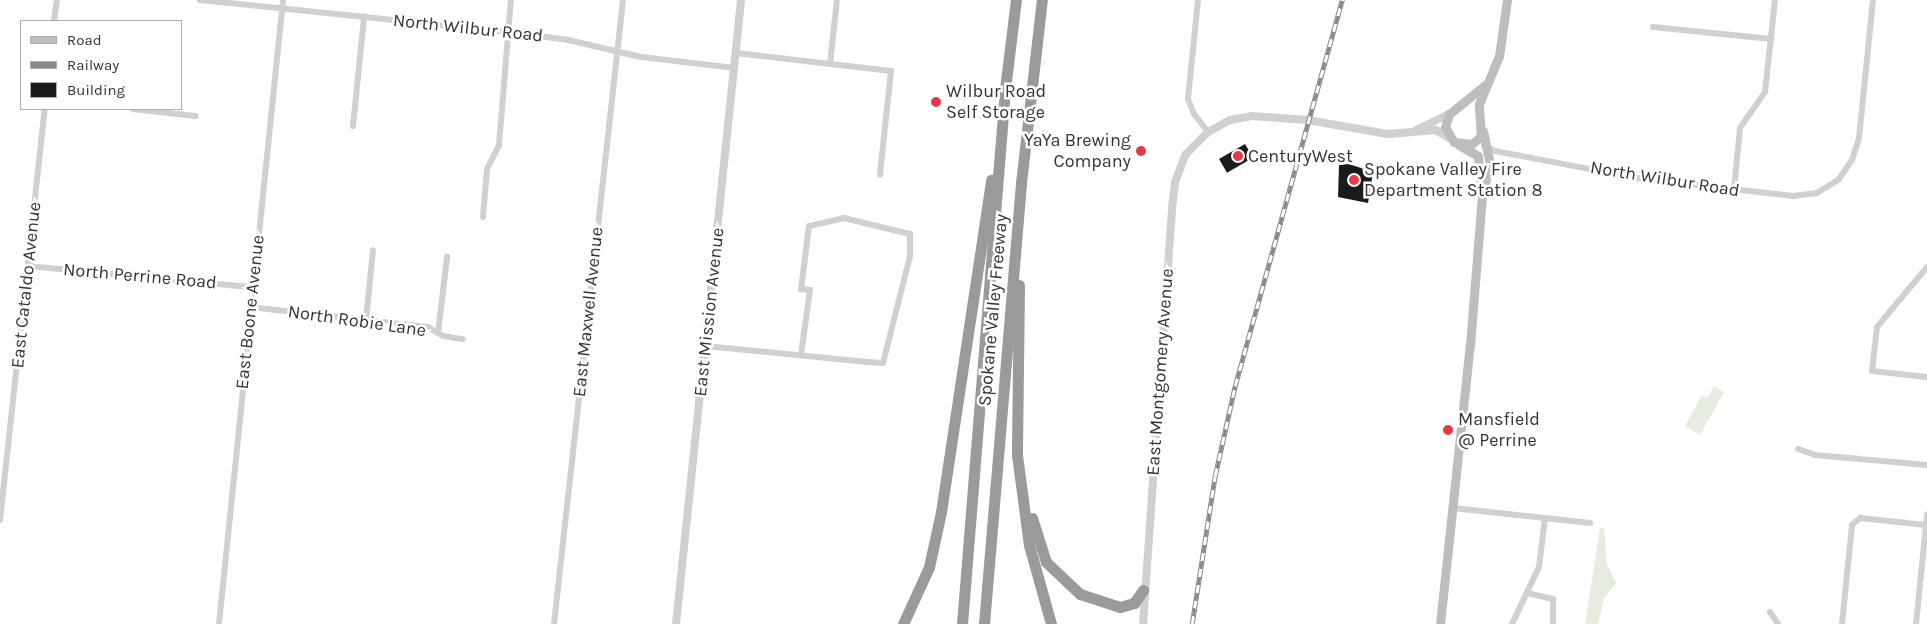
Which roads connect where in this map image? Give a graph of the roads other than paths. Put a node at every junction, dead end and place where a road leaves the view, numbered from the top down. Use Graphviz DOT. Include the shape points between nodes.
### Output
graph roads {
  1 [pos="56,0"];
  2 [pos="200,0"];
  3 [pos="283,0"];
  4 [pos="511,0"];
  5 [pos="623,0"];
  6 [pos="742,0"];
  7 [pos="837,0"];
  8 [pos="1016,0"];
  9 [pos="1042,0"];
  10 [pos="1198,0"];
  11 [pos="1507,0"];
  12 [pos="1775,0"];
  13 [pos="1873,0"];
  14 [pos="282,9"];
  15 [pos="364,17"];
  16 [pos="54,20"];
  17 [pos="1652,26"];
  18 [pos="508,32"];
  19 [pos="1771,39"];
  20 [pos="618,50"];
  21 [pos="736,53"];
  22 [pos="830,64"];
  23 [pos="735,68"];
  24 [pos="1485,84"];
  25 [pos="1005,89"];
  26 [pos="1459,107"];
  27 [pos="45,110"];
  28 [pos="142,110"];
  29 [pos="1448,114"];
  30 [pos="196,116"];
  31 [pos="1481,117"];
  32 [pos="353,126"];
  33 [pos="1483,130"];
  34 [pos="1414,131"];
  35 [pos="1208,132"];
  36 [pos="1449,138"];
  37 [pos="1482,143"];
  38 [pos="1459,145"];
  39 [pos="1505,152"];
  40 [pos="1490,159"];
  41 [pos="880,174"];
  42 [pos="1021,183"];
  43 [pos="1734,190"];
  44 [pos="1482,195"];
  45 [pos="483,216"];
  46 [pos="373,250"];
  47 [pos="447,257"];
  48 [pos="28,266"];
  49 [pos="1927,266"];
  50 [pos="252,287"];
  51 [pos="250,307"];
  52 [pos="366,320"];
  53 [pos="438,333"];
  54 [pos="463,339"];
  55 [pos="705,346"];
  56 [pos="801,355"];
  57 [pos="1927,378"];
  58 [pos="1798,449"];
  59 [pos="1017,455"];
  60 [pos="1927,465"];
  61 [pos="1453,508"];
  62 [pos="1927,515"];
  63 [pos="1545,518"];
  64 [pos="0,520"];
  65 [pos="1590,523"];
  66 [pos="1926,525"];
  67 [pos="1924,564"];
  68 [pos="1143,590"];
  69 [pos="1527,593"];
  70 [pos="1770,612"];
  71 [pos="218,624"];
  72 [pos="554,624"];
  73 [pos="676,624"];
  74 [pos="903,624"];
  75 [pos="962,624"];
  76 [pos="984,624"];
  77 [pos="1051,624"];
  78 [pos="1143,624"];
  79 [pos="1440,624"];
  80 [pos="1512,624"];
  81 [pos="1553,624"];
  82 [pos="1778,624"];
  83 [pos="1842,624"];
  84 [pos="1916,624"];
  1 -- 16 [label="street"];
  2 -- 14 [label="street, North Wilbur Road"];
  3 -- 14 [label="street, East Boone Avenue"];
  4 -- 18 [label="street"];
  5 -- 20 [label="street, East Maxwell Avenue"];
  6 -- 21 [label="street, East Mission Avenue"];
  7 -- 22 [label="street"];
  8 -- 25 [label="highway, Spokane Valley Freeway"];
  9 -- 42 [label="highway, Spokane Valley Freeway"];
  10 -- 35 [label="street" via="1188,99 1194,114"];
  11 -- 24 [label="main road" via="1499,56"];
  12 -- 19 [label="street"];
  13 -- 43 [label="street, North Wilbur Road" via="1859,138 1852,160 1839,179 1817,193 1793,196"];
  14 -- 15 [label="street, North Wilbur Road"];
  14 -- 50 [label="street, East Boone Avenue"];
  15 -- 18 [label="street, North Wilbur Road"];
  15 -- 32 [label="street"];
  17 -- 19 [label="street"];
  18 -- 20 [label="street, North Wilbur Road"];
  18 -- 45 [label="street" via="499,145 488,169"];
  19 -- 43 [label="street" via="1765,92 1740,128"];
  20 -- 23 [label="street, North Wilbur Road"];
  20 -- 72 [label="street, East Maxwell Avenue"];
  21 -- 22 [label="street"];
  21 -- 23 [label="street, East Mission Avenue"];
  22 -- 41 [label="street" via="891,71"];
  23 -- 55 [label="street, East Mission Avenue"];
  24 -- 26 [label="main road"];
  24 -- 31 [label="main road" via="1479,104"];
  25 -- 74 [label="highway" via="941,512 930,567"];
  25 -- 75 [label="highway, Spokane Valley Freeway"];
  26 -- 29 [label="main road"];
  26 -- 31 [label="main road" via="1472,108"];
  27 -- 48 [label="street, East Cataldo Avenue"];
  28 -- 30 [label="street"];
  29 -- 34 [label="street"];
  29 -- 36 [label="main road" via="1445,127"];
  31 -- 33 [label="main road"];
  33 -- 37 [label="main road"];
  33 -- 38 [label="main road" via="1477,140"];
  34 -- 35 [label="street, East Montgomery Avenue" via="1374,133 1308,120 1252,116 1230,120"];
  34 -- 36 [label="street, East Montgomery Avenue" via="1436,130"];
  35 -- 68 [label="street, East Montgomery Avenue" via="1186,154 1175,182"];
  36 -- 38 [label="main road"];
  37 -- 39 [label="street, North Wilbur Road" via="1490,149"];
  37 -- 40 [label="main road"];
  38 -- 44 [label="main road" via="1478,156"];
  39 -- 40 [label="street"];
  39 -- 43 [label="street, North Wilbur Road" via="1637,178"];
  40 -- 44 [label="main road" via="1488,181"];
  42 -- 59 [label="highway"];
  42 -- 76 [label="highway, Spokane Valley Freeway"];
  44 -- 61 [label="main road"];
  46 -- 52 [label="street"];
  47 -- 53 [label="street"];
  48 -- 50 [label="street, North Perrine Road"];
  48 -- 64 [label="street, East Cataldo Avenue"];
  49 -- 57 [label="street" via="1877,327 1872,372"];
  50 -- 51 [label="street, East Boone Avenue"];
  51 -- 52 [label="street, North Robie Lane"];
  51 -- 71 [label="street, East Boone Avenue"];
  52 -- 53 [label="street, North Robie Lane" via="428,327"];
  53 -- 54 [label="street, North Robie Lane"];
  55 -- 56 [label="street"];
  55 -- 73 [label="street, East Mission Avenue"];
  56 -- 56 [label="street" via="884,363 910,256 910,234 844,218 809,226 801,289 810,290"];
  58 -- 60 [label="street" via="1815,455"];
  59 -- 68 [label="highway" via="1040,548 1056,574 1087,599 1113,608 1134,603"];
  59 -- 77 [label="highway" via="1029,545"];
  61 -- 63 [label="street"];
  61 -- 79 [label="main road"];
  62 -- 66 [label="street"];
  63 -- 65 [label="street"];
  63 -- 69 [label="street" via="1539,567"];
  66 -- 67 [label="street"];
  66 -- 83 [label="street" via="1860,518 1852,525"];
  67 -- 84 [label="street"];
  68 -- 78 [label="street, East Montgomery Avenue"];
  69 -- 80 [label="street"];
  69 -- 81 [label="street" via="1553,599"];
  70 -- 82 [label="street"];
}
